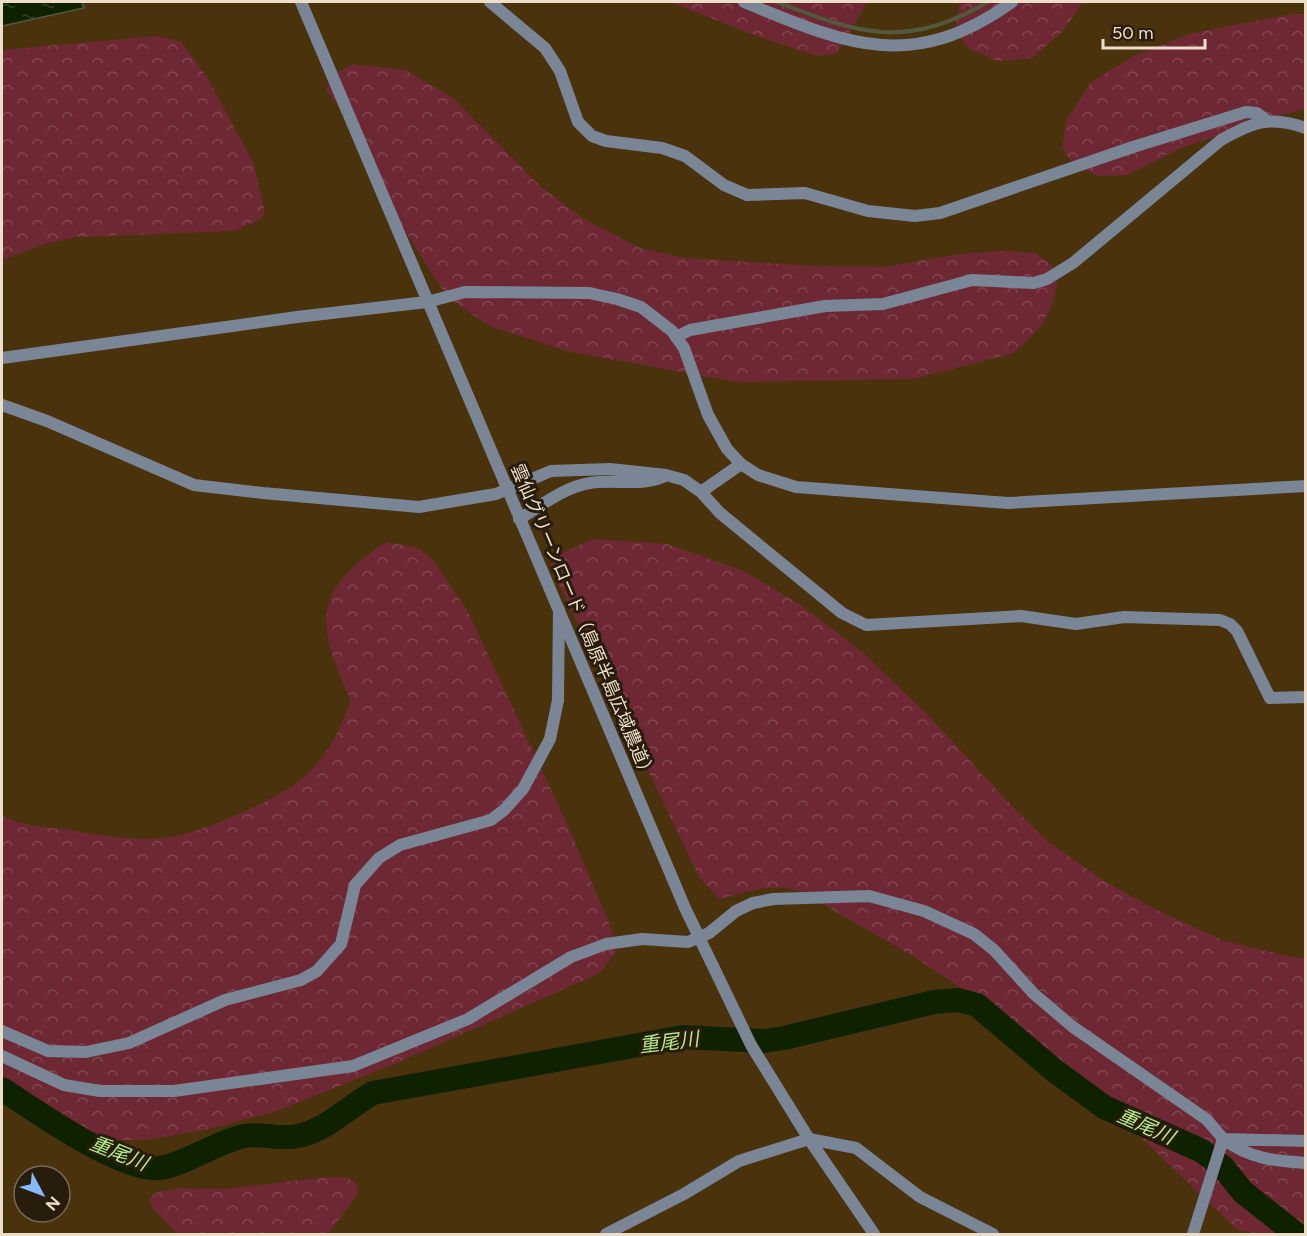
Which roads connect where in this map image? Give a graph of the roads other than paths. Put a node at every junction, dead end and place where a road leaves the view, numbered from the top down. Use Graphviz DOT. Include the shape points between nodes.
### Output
graph roads {
  1 [pos="301,2"];
  2 [pos="490,2"];
  3 [pos="744,2"];
  4 [pos="1012,2"];
  5 [pos="1266,120"];
  6 [pos="1305,128"];
  7 [pos="427,303"];
  8 [pos="676,337"];
  9 [pos="2,358"];
  10 [pos="2,405"];
  11 [pos="741,464"];
  12 [pos="666,475"];
  13 [pos="1305,486"];
  14 [pos="701,492"];
  15 [pos="519,519"];
  16 [pos="559,609"];
  17 [pos="1305,698"];
  18 [pos="2,1031"];
  19 [pos="2,1056"];
  20 [pos="809,1138"];
  21 [pos="1223,1138"];
  22 [pos="1305,1141"];
  23 [pos="1305,1163"];
  24 [pos="606,1234"];
  25 [pos="874,1234"];
  26 [pos="993,1234"];
  27 [pos="1193,1234"];
  1 -- 7 [label="street, 雲仙グリーンロード（島原半島広域農道）"];
  2 -- 5 [label="street" via="545,48 560,71 578,122 592,136 685,156 724,185 747,195 805,193 868,211 915,216 940,213 1246,112 1257,113"];
  3 -- 4 [label="street" via="820,33 862,44 889,46 955,35"];
  5 -- 6 [label="street"];
  5 -- 8 [label="street" via="1243,128 1200,155 1073,263 1047,279 1034,283 972,280 883,304 796,310 690,330"];
  7 -- 8 [label="street" via="465,292 589,293 641,307"];
  7 -- 9 [label="street"];
  7 -- 15 [label="street, 雲仙グリーンロード（島原半島広域農道）"];
  8 -- 11 [label="street" via="692,367 715,432"];
  10 -- 12 [label="street" via="194,485 419,507 496,494 551,471 576,468"];
  11 -- 13 [label="street" via="758,475 796,488 1008,503"];
  11 -- 14 [label="street"];
  12 -- 14 [label="street" via="684,480"];
  12 -- 15 [label="street" via="644,482 590,483 565,491"];
  14 -- 17 [label="street" via="720,513 842,613 859,622 880,626 1021,616 1076,624 1124,617 1220,620 1237,631 1270,698"];
  15 -- 16 [label="street, 雲仙グリーンロード（島原半島広域農道）"];
  16 -- 18 [label="street" via="558,700 550,739 523,789 491,820 400,845 379,858 356,885 341,944 317,971 289,985 225,1000 129,1042 86,1052 48,1051"];
  16 -- 20 [label="street, 雲仙グリーンロード（島原半島広域農道）" via="721,986 751,1045"];
  19 -- 21 [label="street" via="64,1085 100,1091 174,1091 353,1066 468,1019 571,957 606,944 642,939 688,942 709,933 736,911 773,898 869,896 924,910 974,934 1073,1027 1206,1119"];
  20 -- 24 [label="street" via="739,1161"];
  20 -- 25 [label="street, 雲仙グリーンロード（島原半島広域農道）"];
  20 -- 26 [label="street" via="856,1148 920,1197"];
  21 -- 22 [label="street"];
  21 -- 23 [label="street" via="1244,1153"];
  21 -- 27 [label="street"];
}
